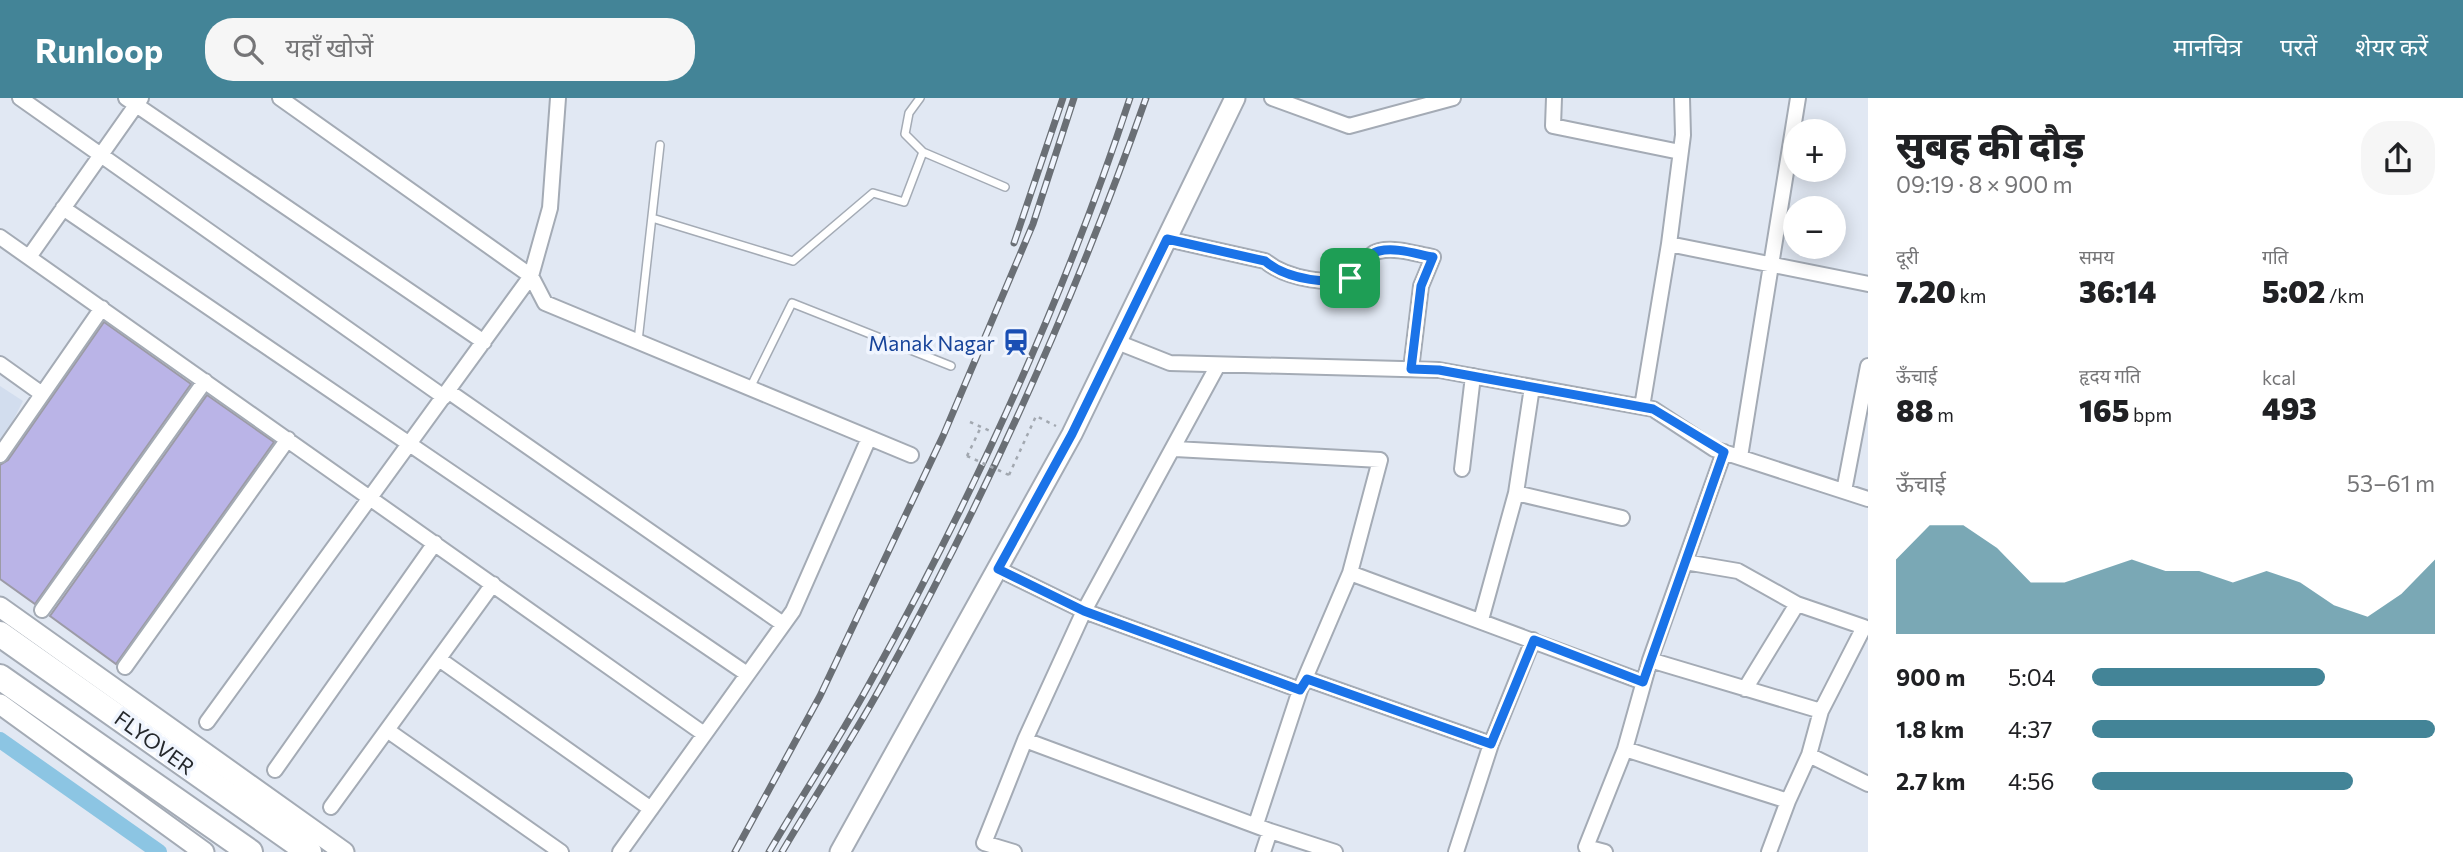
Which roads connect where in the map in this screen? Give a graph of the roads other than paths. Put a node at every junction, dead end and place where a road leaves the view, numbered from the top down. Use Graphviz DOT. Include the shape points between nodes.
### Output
graph roads {
  1 [pos="20,98"];
  2 [pos="281,98"];
  3 [pos="558,98"];
  4 [pos="920,98"];
  5 [pos="1235,98"];
  6 [pos="1272,98"];
  7 [pos="1453,98"];
  8 [pos="1554,98"];
  9 [pos="1682,98"];
  10 [pos="1798,98"];
  11 [pos="134,100"];
  12 [pos="660,145"];
  13 [pos="923,152"];
  14 [pos="1680,152"];
  15 [pos="101,155"];
  16 [pos="1005,187"];
  17 [pos="63,208"];
  18 [pos="652,219"];
  19 [pos="1,239"];
  20 [pos="1167,239"];
  21 [pos="1668,244"];
  22 [pos="29,257"];
  23 [pos="1773,266"];
  24 [pos="531,276"];
  25 [pos="1868,284"];
  26 [pos="102,309"];
  27 [pos="638,341"];
  28 [pos="484,342"];
  29 [pos="1117,342"];
  30 [pos="0,364"];
  31 [pos="951,366"];
  32 [pos="1218,366"];
  33 [pos="1868,366"];
  34 [pos="1411,369"];
  35 [pos="1473,376"];
  36 [pos="205,381"];
  37 [pos="1532,387"];
  38 [pos="750,388"];
  39 [pos="43,394"];
  40 [pos="446,394"];
  41 [pos="1642,407"];
  42 [pos="869,438"];
  43 [pos="289,439"];
  44 [pos="409,445"];
  45 [pos="1175,449"];
  46 [pos="1724,452"];
  47 [pos="0,455"];
  48 [pos="911,455"];
  49 [pos="1740,457"];
  50 [pos="1462,469"];
  51 [pos="1844,491"];
  52 [pos="1516,493"];
  53 [pos="371,497"];
  54 [pos="1868,499"];
  55 [pos="1622,518"];
  56 [pos="435,543"];
  57 [pos="1685,562"];
  58 [pos="998,569"];
  59 [pos="1350,573"];
  60 [pos="493,584"];
  61 [pos="1797,604"];
  62 [pos="0,607"];
  63 [pos="42,610"];
  64 [pos="1084,611"];
  65 [pos="1481,620"];
  66 [pos="783,624"];
  67 [pos="0,634"];
  68 [pos="1534,640"];
  69 [pos="439,659"];
  70 [pos="1650,660"];
  71 [pos="125,667"];
  72 [pos="747,674"];
  73 [pos="0,677"];
  74 [pos="1643,682"];
  75 [pos="1304,685"];
  76 [pos="1745,689"];
  77 [pos="0,704"];
  78 [pos="1821,711"];
  79 [pos="207,722"];
  80 [pos="387,730"];
  81 [pos="704,734"];
  82 [pos="1025,740"];
  83 [pos="1491,744"];
  84 [pos="1625,749"];
  85 [pos="1809,755"];
  86 [pos="275,770"];
  87 [pos="1868,785"];
  88 [pos="1788,801"];
  89 [pos="331,807"];
  90 [pos="651,809"];
  91 [pos="1256,824"];
  92 [pos="1269,831"];
  93 [pos="981,847"];
  94 [pos="204,852"];
  95 [pos="250,852"];
  96 [pos="309,852"];
  97 [pos="344,852"];
  98 [pos="561,852"];
  99 [pos="620,852"];
  100 [pos="840,852"];
  101 [pos="1014,852"];
  102 [pos="1263,852"];
  103 [pos="1335,852"];
  104 [pos="1456,852"];
  105 [pos="1605,852"];
  106 [pos="1769,852"];
  1 -- 15 [label="street"];
  2 -- 24 [label="street"];
  3 -- 24 [label="street" via="550,208"];
  4 -- 13 [label="lane" via="909,113 905,134"];
  5 -- 20 [label="street"];
  6 -- 7 [label="street" via="1349,126"];
  8 -- 14 [label="street" via="1553,127"];
  9 -- 14 [label="street"];
  10 -- 23 [label="street"];
  11 -- 15 [label="street"];
  11 -- 28 [label="street"];
  12 -- 18 [label="lane"];
  13 -- 16 [label="lane"];
  13 -- 18 [label="lane" via="904,202 873,193 793,261"];
  14 -- 21 [label="street"];
  15 -- 17 [label="street"];
  15 -- 40 [label="street"];
  17 -- 22 [label="street"];
  17 -- 44 [label="street"];
  18 -- 27 [label="lane"];
  19 -- 22 [label="street"];
  20 -- 29 [label="street"];
  20 -- 34 [label="street" via="1327,280 1361,272 1368,257 1379,251 1433,257 1421,286"];
  21 -- 23 [label="street"];
  21 -- 41 [label="street"];
  22 -- 26 [label="street"];
  23 -- 25 [label="street"];
  23 -- 49 [label="street"];
  24 -- 27 [label="street" via="545,303"];
  24 -- 28 [label="street"];
  26 -- 36 [label="street"];
  26 -- 39 [label="street"];
  27 -- 38 [label="street"];
  28 -- 40 [label="street"];
  29 -- 32 [label="street" via="1170,363"];
  29 -- 58 [label="street"];
  30 -- 39 [label="street"];
  31 -- 38 [label="lane" via="792,303"];
  32 -- 34 [label="street"];
  32 -- 45 [label="street"];
  33 -- 51 [label="street"];
  34 -- 35 [label="street"];
  35 -- 37 [label="street"];
  35 -- 50 [label="street"];
  36 -- 43 [label="street"];
  36 -- 63 [label="street"];
  37 -- 41 [label="street"];
  37 -- 52 [label="street"];
  38 -- 42 [label="street"];
  39 -- 47 [label="street"];
  40 -- 44 [label="street"];
  40 -- 66 [label="street"];
  41 -- 46 [label="street" via="1653,409"];
  42 -- 48 [label="street"];
  42 -- 66 [label="street" via="793,611"];
  43 -- 53 [label="street"];
  43 -- 71 [label="street"];
  44 -- 53 [label="street"];
  44 -- 72 [label="street"];
  45 -- 59 [label="street" via="1380,460"];
  45 -- 64 [label="street"];
  46 -- 49 [label="street"];
  46 -- 57 [label="street"];
  49 -- 51 [label="street"];
  51 -- 54 [label="street"];
  52 -- 55 [label="street"];
  52 -- 65 [label="street"];
  53 -- 56 [label="street"];
  53 -- 79 [label="street"];
  56 -- 60 [label="street"];
  56 -- 86 [label="street"];
  57 -- 61 [label="street" via="1738,571"];
  57 -- 70 [label="street"];
  58 -- 64 [label="street"];
  58 -- 100 [label="street"];
  59 -- 65 [label="street"];
  59 -- 75 [label="street"];
  60 -- 69 [label="street"];
  60 -- 81 [label="street"];
  61 -- 76 [label="street"];
  61 -- 78 [label="street" via="1864,627"];
  62 -- 97 [label="street"];
  64 -- 75 [label="street"];
  64 -- 82 [label="street"];
  65 -- 68 [label="street"];
  66 -- 72 [label="street"];
  67 -- 96 [label="highway, FLYOVER"];
  68 -- 74 [label="street"];
  68 -- 83 [label="street"];
  69 -- 80 [label="street"];
  69 -- 90 [label="street"];
  70 -- 74 [label="street"];
  70 -- 76 [label="street"];
  72 -- 81 [label="street"];
  73 -- 95 [label="highway, FLYOVER"];
  74 -- 84 [label="street"];
  75 -- 83 [label="street"];
  75 -- 91 [label="street"];
  76 -- 78 [label="street"];
  77 -- 94 [label="street"];
  78 -- 85 [label="street"];
  80 -- 89 [label="street"];
  80 -- 98 [label="street"];
  81 -- 90 [label="street"];
  82 -- 91 [label="street"];
  82 -- 93 [label="street"];
  83 -- 104 [label="street"];
  84 -- 88 [label="street"];
  84 -- 105 [label="street" via="1586,847"];
  85 -- 87 [label="street"];
  85 -- 88 [label="street"];
  88 -- 106 [label="street"];
  90 -- 99 [label="street"];
  91 -- 92 [label="street"];
  92 -- 102 [label="street"];
  92 -- 103 [label="street"];
  93 -- 101 [label="street"];
}
